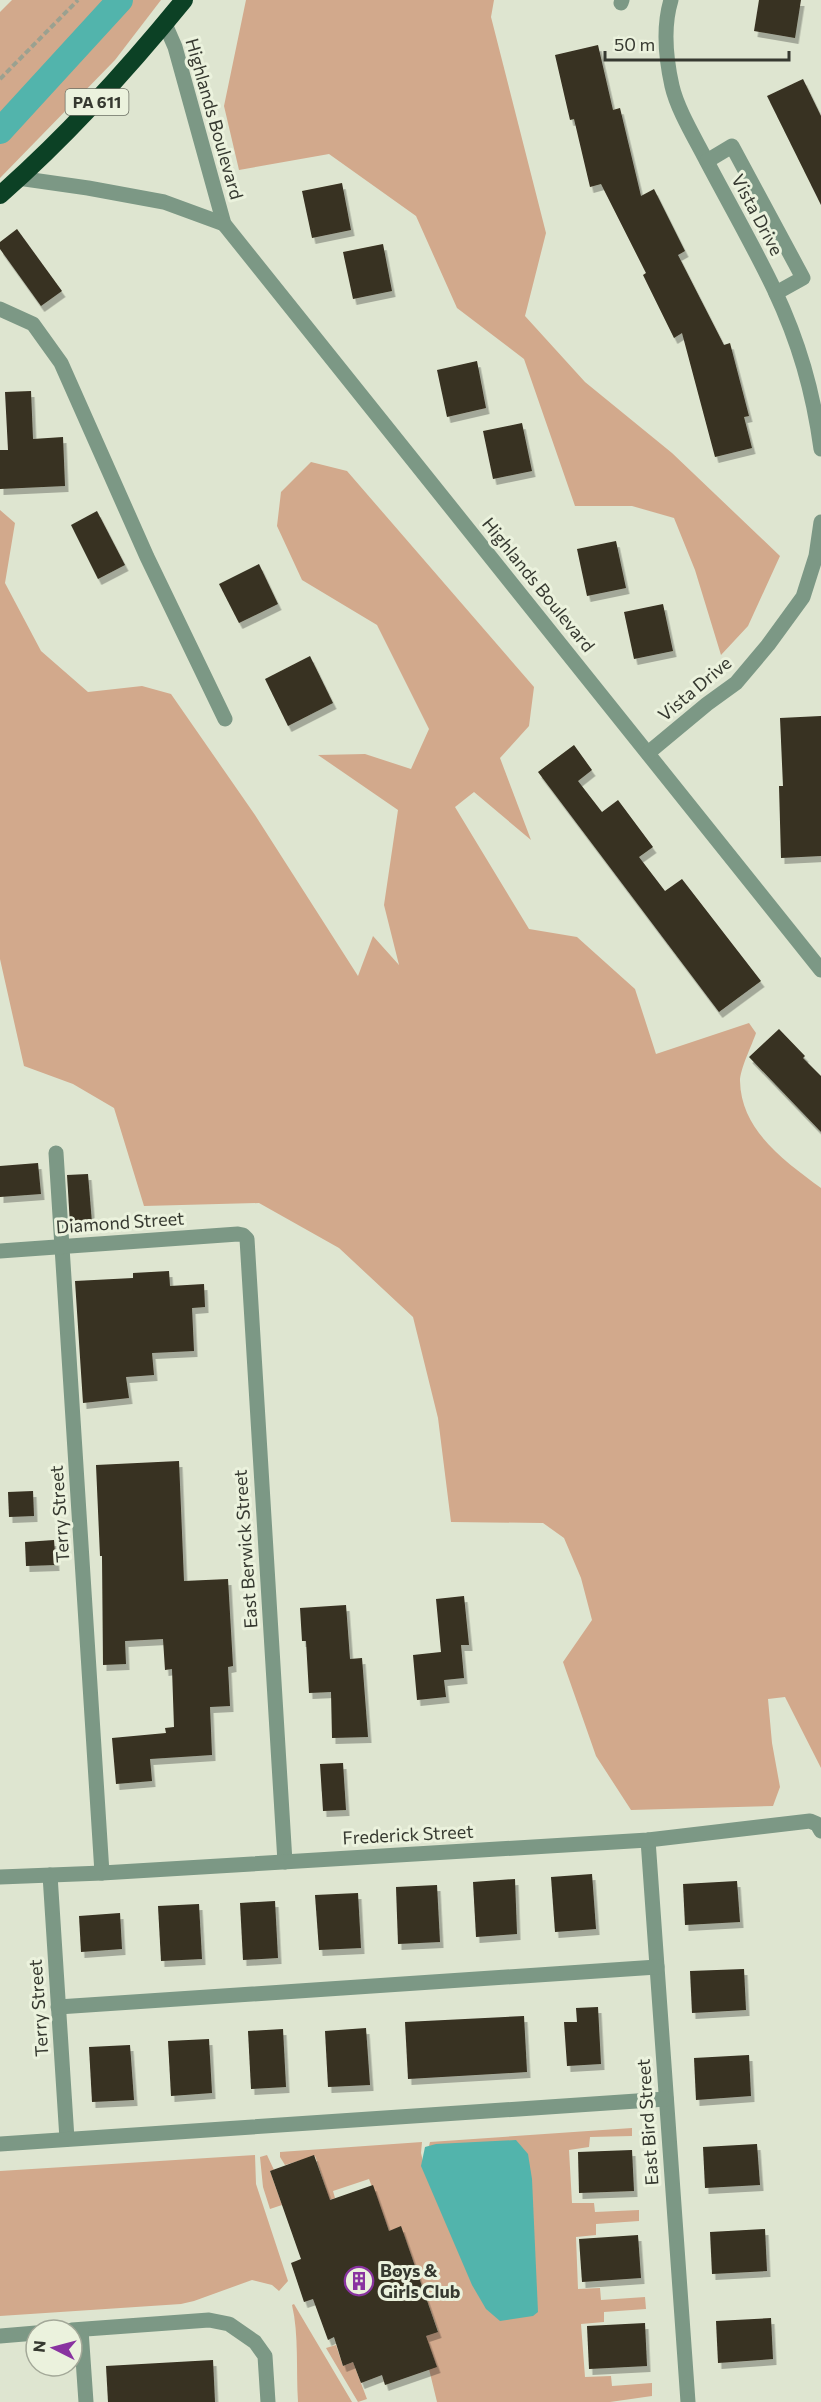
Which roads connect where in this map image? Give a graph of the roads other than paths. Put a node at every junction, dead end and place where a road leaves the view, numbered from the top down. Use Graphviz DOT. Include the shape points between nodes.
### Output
graph roads {
  1 [pos="184,0"];
  2 [pos="671,0"];
  3 [pos="165,24"];
  4 [pos="707,161"];
  5 [pos="18,178"];
  6 [pos="0,195"];
  7 [pos="224,224"];
  8 [pos="776,293"];
  9 [pos="0,309"];
  10 [pos="815,381"];
  11 [pos="821,449"];
  12 [pos="821,522"];
  13 [pos="225,719"];
  14 [pos="648,753"];
  15 [pos="821,970"];
  16 [pos="56,1153"];
  17 [pos="243,1235"];
  18 [pos="63,1246"];
  19 [pos="0,1251"];
  20 [pos="819,1828"];
  21 [pos="648,1840"];
  22 [pos="285,1862"];
  23 [pos="102,1873"];
  24 [pos="50,1875"];
  25 [pos="0,1877"];
  26 [pos="657,1967"];
  27 [pos="58,2007"];
  28 [pos="666,2099"];
  29 [pos="67,2139"];
  30 [pos="0,2144"];
  31 [pos="84,2329"];
  32 [pos="24,2334"];
  33 [pos="0,2336"];
  34 [pos="83,2378"];
  35 [pos="86,2402"];
  36 [pos="268,2402"];
  37 [pos="688,2402"];
  1 -- 3 [label="highway, PA 611"];
  2 -- 4 [label="street, Vista Drive" via="666,39 672,86"];
  3 -- 5 [label="highway, PA 611" via="102,97"];
  3 -- 7 [label="street, Highlands Boulevard"];
  4 -- 8 [label="street, Vista Drive"];
  4 -- 8 [label="street" via="732,146 803,278"];
  5 -- 6 [label="highway, PA 611"];
  5 -- 7 [label="street, Highlands Boulevard" via="164,202"];
  7 -- 14 [label="street, Highlands Boulevard"];
  8 -- 10 [label="street, Vista Drive"];
  9 -- 13 [label="street" via="33,324 61,363 147,557"];
  10 -- 11 [label="street, Vista Drive"];
  12 -- 14 [label="street, Vista Drive" via="816,556 803,597 768,645 736,683"];
  14 -- 15 [label="street, Highlands Boulevard"];
  16 -- 18 [label="street, Terry Street"];
  17 -- 18 [label="street, Diamond Street"];
  17 -- 22 [label="street, East Berwick Street" via="247,1239"];
  18 -- 19 [label="street, Diamond Street"];
  18 -- 23 [label="street, Terry Street"];
  20 -- 21 [label="street, Frederick Street" via="810,1821"];
  21 -- 22 [label="street, Frederick Street"];
  21 -- 26 [label="street, East Bird Street"];
  22 -- 23 [label="street, Frederick Street"];
  23 -- 24 [label="street, Frederick Street"];
  24 -- 25 [label="street, Frederick Street"];
  24 -- 27 [label="street, Terry Street"];
  26 -- 27 [label="street"];
  26 -- 28 [label="street, East Bird Street"];
  27 -- 29 [label="street, Terry Street"];
  28 -- 29 [label="street"];
  28 -- 37 [label="street, East Bird Street"];
  29 -- 30 [label="street"];
  31 -- 36 [label="street" via="209,2320 230,2324 255,2342 265,2356"];
  32 -- 33 [label="street"];
  34 -- 35 [label="street"];
}
